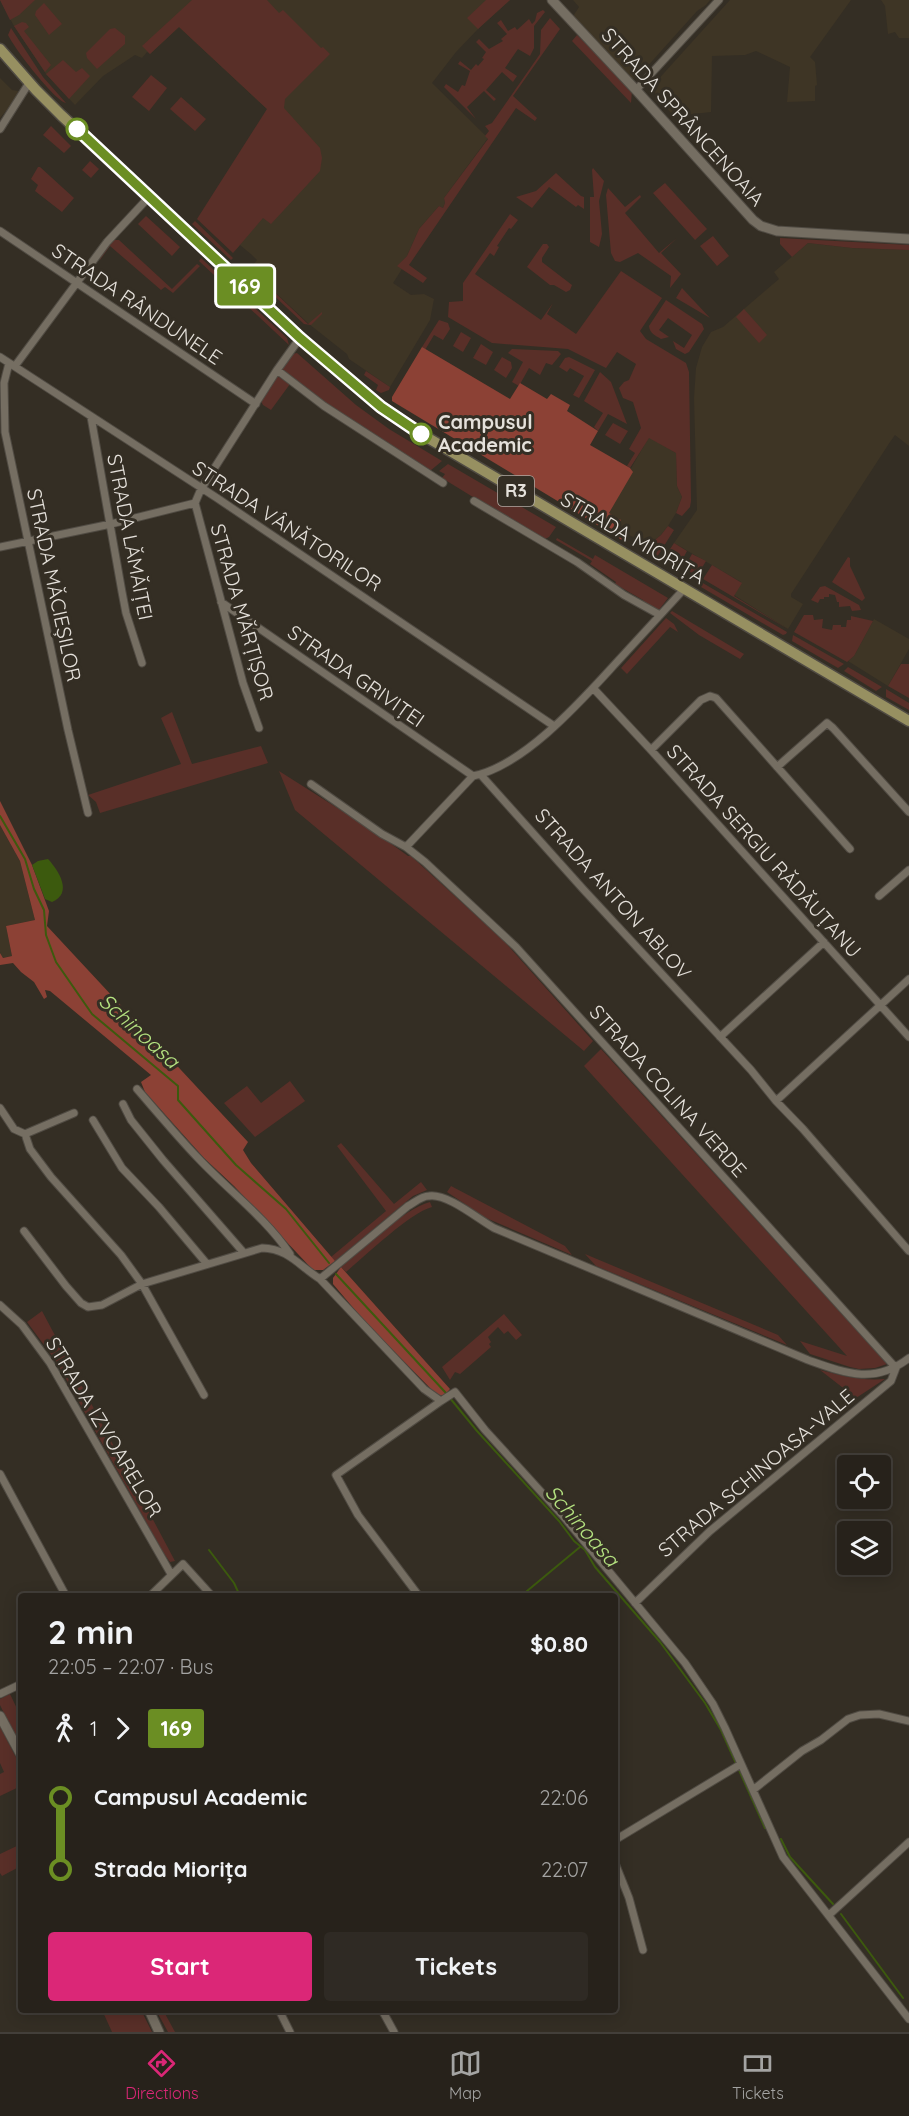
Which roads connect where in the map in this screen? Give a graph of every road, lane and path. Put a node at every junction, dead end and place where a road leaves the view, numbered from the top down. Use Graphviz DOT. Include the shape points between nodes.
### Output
graph roads {
  1 [pos="552,0"];
  2 [pos="719,0"];
  3 [pos="0,40"];
  4 [pos="3,52"];
  5 [pos="29,82"];
  6 [pos="636,90"];
  7 [pos="0,129"];
  8 [pos="149,197"];
  9 [pos="0,231"];
  10 [pos="909,239"];
  11 [pos="76,284"];
  12 [pos="300,338"];
  13 [pos="0,357"];
  14 [pos="12,364"];
  15 [pos="277,370"];
  16 [pos="256,404"];
  17 [pos="91,417"];
  18 [pos="443,483"];
  19 [pos="201,489"];
  20 [pos="474,501"];
  21 [pos="195,503"];
  22 [pos="111,524"];
  23 [pos="28,540"];
  24 [pos="0,547"];
  25 [pos="685,588"];
  26 [pos="221,602"];
  27 [pos="660,615"];
  28 [pos="142,663"];
  29 [pos="593,688"];
  30 [pos="909,721"];
  31 [pos="554,726"];
  32 [pos="259,728"];
  33 [pos="651,750"];
  34 [pos="777,767"];
  35 [pos="477,775"];
  36 [pos="311,784"];
  37 [pos="909,812"];
  38 [pos="88,813"];
  39 [pos="406,847"];
  40 [pos="850,849"];
  41 [pos="909,870"];
  42 [pos="879,896"];
  43 [pos="824,942"];
  44 [pos="909,979"];
  45 [pos="881,1006"];
  46 [pos="720,1037"];
  47 [pos="909,1037"];
  48 [pos="137,1089"];
  49 [pos="776,1101"];
  50 [pos="123,1104"];
  51 [pos="0,1108"];
  52 [pos="74,1113"];
  53 [pos="93,1120"];
  54 [pos="25,1134"];
  55 [pos="24,1231"];
  56 [pos="909,1251"];
  57 [pos="244,1253"];
  58 [pos="291,1257"];
  59 [pos="207,1264"];
  60 [pos="320,1279"];
  61 [pos="142,1284"];
  62 [pos="0,1305"];
  63 [pos="909,1358"];
  64 [pos="896,1368"];
  65 [pos="204,1395"];
  66 [pos="444,1399"];
  67 [pos="0,1474"];
  68 [pos="171,1574"];
  69 [pos="64,1593"];
  70 [pos="153,1593"];
  71 [pos="209,1593"];
  72 [pos="417,1593"];
  73 [pos="635,1603"];
  74 [pos="18,1685"];
  75 [pos="0,1694"];
  76 [pos="0,1716"];
  77 [pos="909,1722"];
  78 [pos="18,1749"];
  79 [pos="738,1766"];
  80 [pos="753,1790"];
  81 [pos="618,1838"];
  82 [pos="909,1842"];
  83 [pos="618,1871"];
  84 [pos="829,1915"];
  85 [pos="643,1950"];
  86 [pos="150,2013"];
  87 [pos="280,2013"];
  88 [pos="384,2013"];
  89 [pos="909,2019"];
  90 [pos="159,2032"];
  91 [pos="290,2032"];
  92 [pos="394,2032"];
  1 -- 6 [label="street, STRADA SPRÂNCENOAIA"];
  2 -- 6 [label="street"];
  3 -- 4 [label="main road, STRADA MIORIȚA / R3"];
  4 -- 5 [label="main road, STRADA MIORIȚA / R3"];
  5 -- 7 [label="street"];
  5 -- 8 [label="main road, STRADA MIORIȚA / R3"];
  6 -- 10 [label="street, STRADA SPRÂNCENOAIA" via="761,226 777,231"];
  8 -- 11 [label="street" via="107,242"];
  8 -- 12 [label="main road, STRADA MIORIȚA / R3"];
  9 -- 11 [label="street, STRADA RÂNDUNELE"];
  11 -- 14 [label="street"];
  11 -- 16 [label="street, STRADA RÂNDUNELE"];
  12 -- 15 [label="street"];
  12 -- 25 [label="main road, STRADA MIORIȚA / R3" via="402,422"];
  13 -- 14 [label="street, STRADA VÂNĂTORILOR"];
  14 -- 17 [label="street, STRADA VÂNĂTORILOR"];
  14 -- 23 [label="street, STRADA MĂCIEȘILOR" via="4,383 5,432"];
  15 -- 16 [label="street"];
  15 -- 18 [label="street" via="324,406"];
  16 -- 19 [label="street"];
  17 -- 19 [label="street, STRADA VÂNĂTORILOR"];
  17 -- 22 [label="street, STRADA LĂMĂIȚEI"];
  19 -- 21 [label="street"];
  19 -- 31 [label="street, STRADA VÂNĂTORILOR"];
  20 -- 27 [label="street"];
  21 -- 22 [label="street"];
  21 -- 26 [label="street, STRADA MĂRȚIȘOR"];
  22 -- 23 [label="street"];
  22 -- 28 [label="street, STRADA LĂMĂIȚEI" via="126,613"];
  23 -- 24 [label="street"];
  23 -- 38 [label="street, STRADA MĂCIEȘILOR"];
  25 -- 27 [label="street"];
  25 -- 30 [label="main road, STRADA MIORIȚA / R3"];
  26 -- 32 [label="street, STRADA MĂRȚIȘOR"];
  26 -- 35 [label="street, STRADA GRIVIȚEI"];
  27 -- 29 [label="street"];
  29 -- 31 [label="street"];
  29 -- 33 [label="street, STRADA SERGIU RĂDĂUȚANU"];
  31 -- 35 [label="street" via="523,751"];
  33 -- 34 [label="street" via="701,700 711,696 720,700"];
  33 -- 43 [label="street, STRADA SERGIU RĂDĂUȚANU"];
  34 -- 37 [label="street" via="827,723"];
  34 -- 40 [label="street"];
  35 -- 39 [label="street"];
  35 -- 46 [label="street, STRADA ANTON ABLOV"];
  36 -- 39 [label="street"];
  39 -- 64 [label="street, STRADA COLINA VERDE" via="516,947"];
  41 -- 42 [label="street"];
  43 -- 45 [label="street, STRADA SERGIU RĂDĂUȚANU"];
  43 -- 46 [label="street"];
  44 -- 45 [label="street"];
  45 -- 47 [label="street, STRADA SERGIU RĂDĂUȚANU"];
  45 -- 49 [label="street"];
  46 -- 49 [label="street, STRADA ANTON ABLOV"];
  48 -- 58 [label="street" via="198,1158 279,1239"];
  49 -- 56 [label="street, STRADA ANTON ABLOV"];
  50 -- 57 [label="street" via="163,1160"];
  51 -- 54 [label="street" via="14,1129"];
  52 -- 54 [label="street"];
  53 -- 59 [label="street" via="122,1168"];
  54 -- 61 [label="street" via="30,1149 51,1177"];
  55 -- 61 [label="street" via="66,1286 88,1307 102,1305"];
  57 -- 58 [label="street" via="276,1249"];
  57 -- 59 [label="street"];
  58 -- 60 [label="street"];
  59 -- 61 [label="street"];
  60 -- 64 [label="street" via="408,1206 435,1196 503,1232 808,1360 857,1374"];
  60 -- 66 [label="street" via="424,1389"];
  61 -- 65 [label="street"];
  62 -- 68 [label="street, STRADA IZVOARELOR" via="22,1325 50,1363"];
  63 -- 64 [label="street"];
  64 -- 73 [label="street, STRADA SCHINOASA-VALE" via="891,1381 710,1531"];
  66 -- 72 [label="street" via="336,1474 358,1515"];
  66 -- 73 [label="street" via="455,1392"];
  67 -- 69 [label="street"];
  68 -- 70 [label="street"];
  68 -- 71 [label="street" via="183,1564"];
  73 -- 79 [label="street" via="713,1704"];
  74 -- 75 [label="street"];
  76 -- 78 [label="street"];
  77 -- 80 [label="street" via="879,1714 848,1719 801,1750"];
  79 -- 80 [label="street"];
  79 -- 81 [label="street"];
  80 -- 84 [label="street" via="783,1857"];
  82 -- 84 [label="street"];
  83 -- 85 [label="street"];
  84 -- 89 [label="street"];
  86 -- 90 [label="street"];
  87 -- 91 [label="street"];
  88 -- 92 [label="street"];
}
